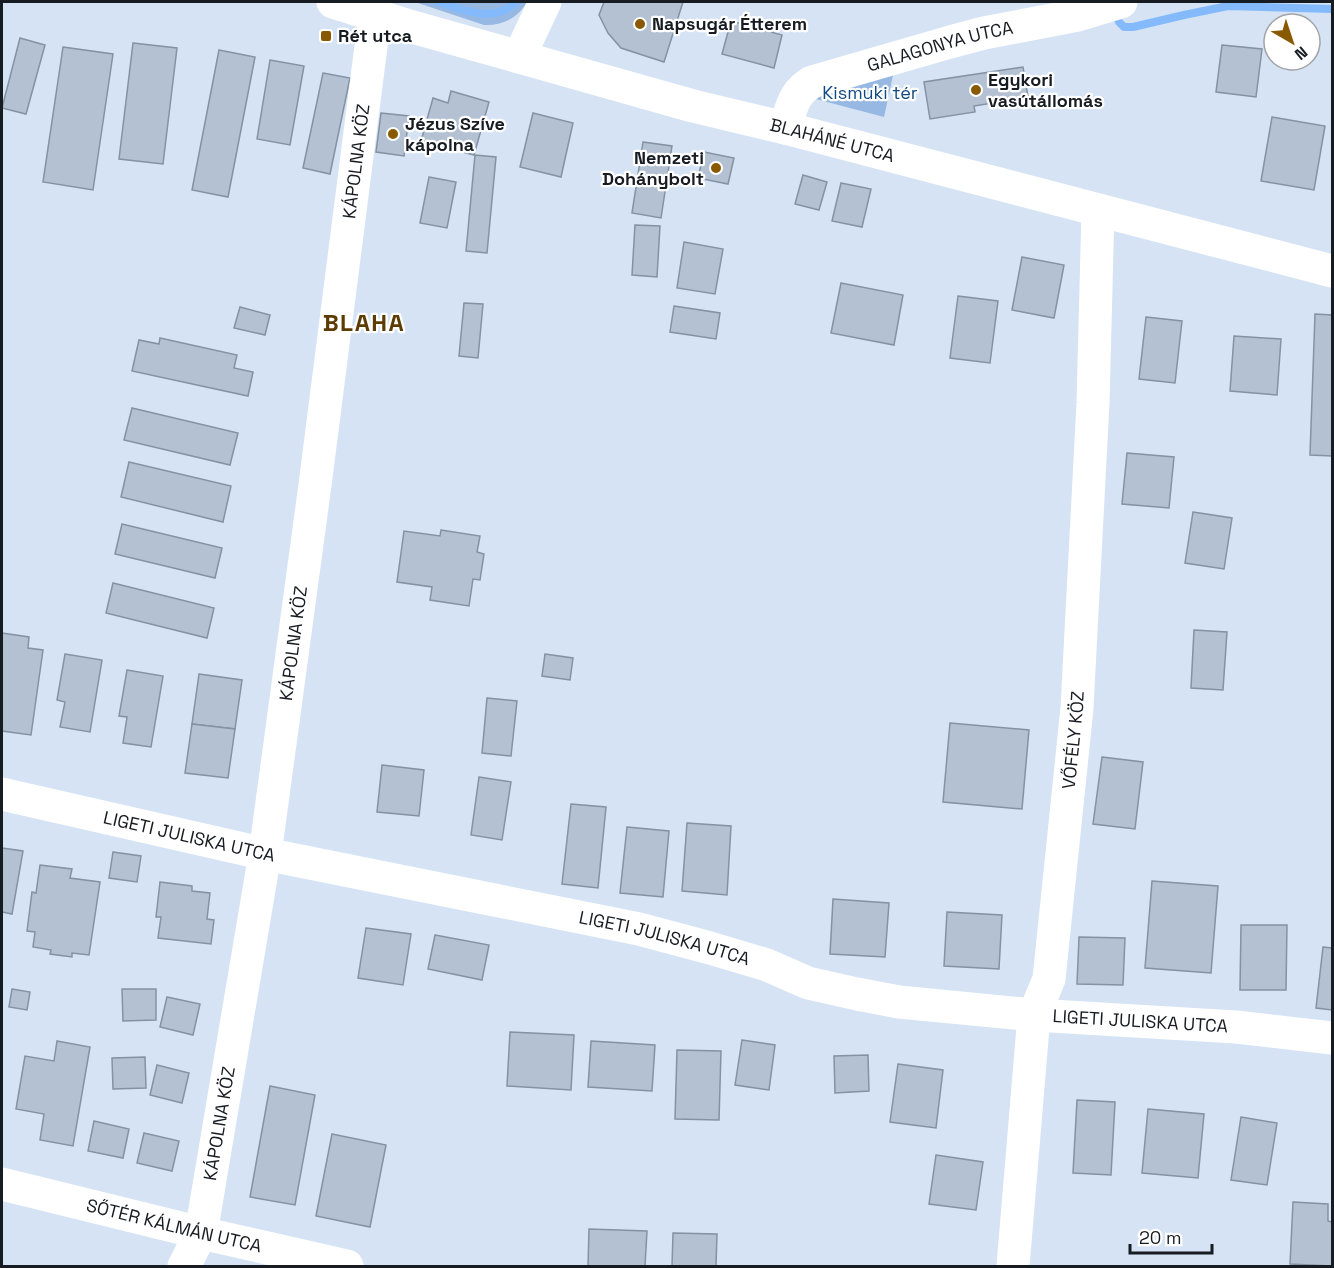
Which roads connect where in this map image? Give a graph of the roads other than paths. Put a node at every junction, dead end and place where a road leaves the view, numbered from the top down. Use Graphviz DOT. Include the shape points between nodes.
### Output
graph roads {
  1 [pos="333,2"];
  2 [pos="546,2"];
  3 [pos="1109,5"];
  4 [pos="375,15"];
  5 [pos="519,57"];
  6 [pos="785,129"];
  7 [pos="1098,210"];
  8 [pos="1332,271"];
  9 [pos="2,794"];
  10 [pos="265,854"];
  11 [pos="1034,1016"];
  12 [pos="1332,1038"];
  13 [pos="2,1184"];
  14 [pos="201,1233"];
  15 [pos="184,1266"];
  16 [pos="347,1266"];
  17 [pos="1013,1266"];
  1 -- 4 [label="street, BLAHÁNÉ UTCA"];
  2 -- 5 [label="street"];
  3 -- 6 [label="street, GALAGONYA UTCA" via="984,33 812,82 797,94"];
  4 -- 5 [label="street, BLAHÁNÉ UTCA"];
  4 -- 10 [label="street, KÁPOLNA KÖZ"];
  5 -- 6 [label="street, BLAHÁNÉ UTCA"];
  6 -- 7 [label="street, BLAHÁNÉ UTCA"];
  7 -- 8 [label="street, BLAHÁNÉ UTCA"];
  7 -- 11 [label="street, VŐFÉLY KÖZ" via="1093,403 1077,708 1049,979"];
  9 -- 10 [label="street, LIGETI JULISKA UTCA"];
  10 -- 11 [label="street, LIGETI JULISKA UTCA" via="639,929 767,965 808,983 857,994"];
  10 -- 14 [label="street, KÁPOLNA KÖZ"];
  11 -- 12 [label="street, LIGETI JULISKA UTCA" via="1236,1026"];
  11 -- 17 [label="street, VŐFÉLY KÖZ"];
  13 -- 14 [label="street, SŐTÉR KÁLMÁN UTCA"];
  14 -- 15 [label="street, KÁPOLNA KÖZ"];
  14 -- 16 [label="street, SŐTÉR KÁLMÁN UTCA"];
}
